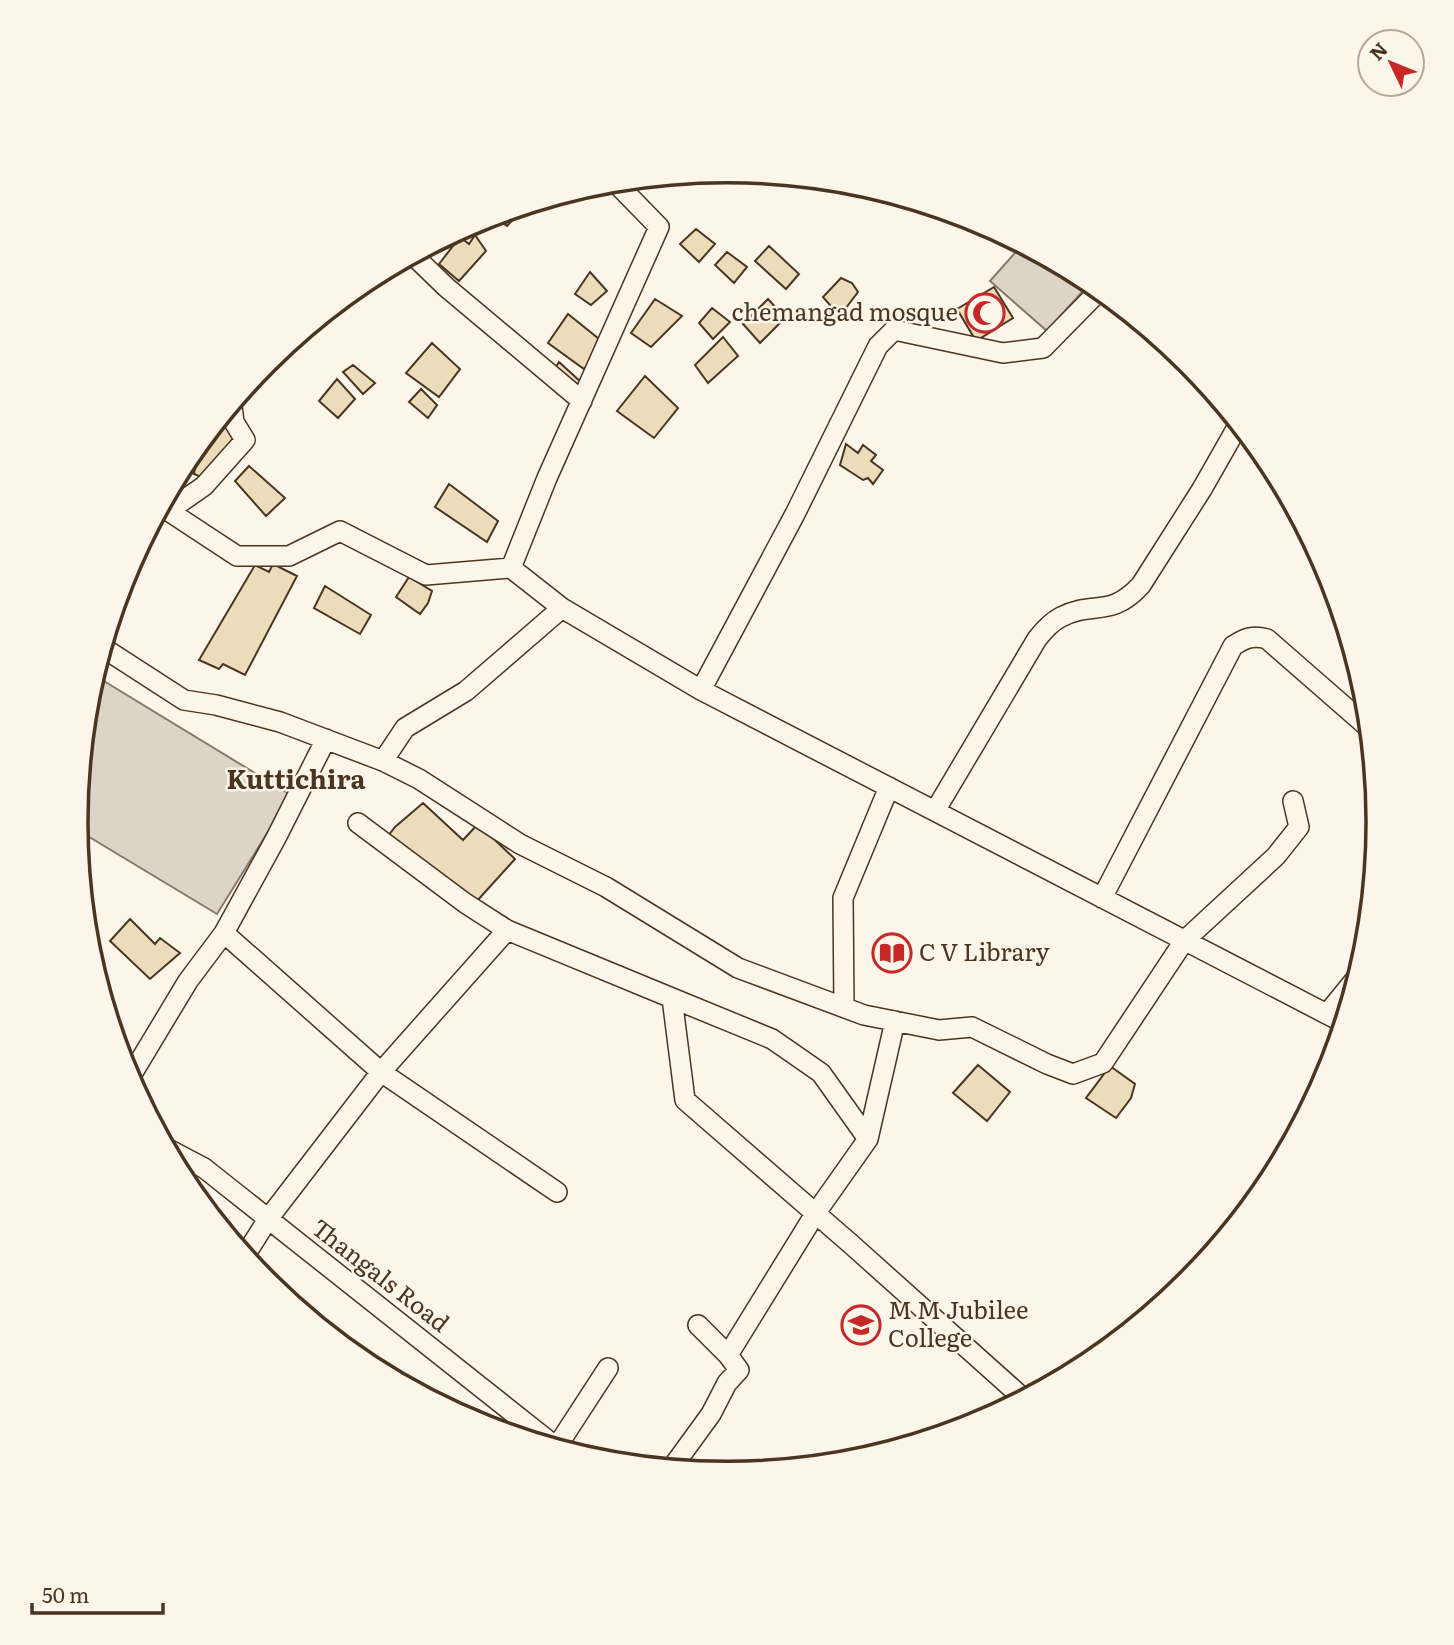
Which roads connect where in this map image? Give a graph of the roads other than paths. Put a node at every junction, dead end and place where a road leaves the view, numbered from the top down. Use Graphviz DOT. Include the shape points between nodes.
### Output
graph roads {
  1 [pos="624,191"];
  2 [pos="420,262"];
  3 [pos="1092,298"];
  4 [pos="582,401"];
  5 [pos="233,417"];
  6 [pos="1234,433"];
  7 [pos="173,503"];
  8 [pos="169,511"];
  9 [pos="511,568"];
  10 [pos="562,608"];
  11 [pos="111,652"];
  12 [pos="701,690"];
  13 [pos="1357,718"];
  14 [pos="326,739"];
  15 [pos="383,761"];
  16 [pos="888,787"];
  17 [pos="1293,801"];
  18 [pos="935,811"];
  19 [pos="358,823"];
  20 [pos="1102,898"];
  21 [pos="507,930"];
  22 [pos="225,933"];
  23 [pos="1184,940"];
  24 [pos="672,998"];
  25 [pos="844,1007"];
  26 [pos="1335,1019"];
  27 [pos="895,1021"];
  28 [pos="136,1067"];
  29 [pos="381,1072"];
  30 [pos="868,1139"];
  31 [pos="182,1156"];
  32 [pos="557,1192"];
  33 [pos="815,1213"];
  34 [pos="268,1219"];
  35 [pos="250,1248"];
  36 [pos="698,1325"];
  37 [pos="728,1355"];
  38 [pos="608,1368"];
  39 [pos="1017,1392"];
  40 [pos="540,1434"];
  41 [pos="563,1440"];
  42 [pos="677,1460"];
  1 -- 4 [label="street" via="659,228"];
  2 -- 4 [label="street"];
  3 -- 12 [label="street" via="1043,348 1003,354 894,330 878,346"];
  4 -- 9 [label="street"];
  5 -- 7 [label="street" via="245,440 204,486"];
  6 -- 18 [label="street" via="1135,591 1110,607 1063,616 1037,639"];
  8 -- 9 [label="street" via="237,556 289,556 340,531 426,575"];
  9 -- 10 [label="street"];
  10 -- 12 [label="street"];
  10 -- 15 [label="street" via="466,691 405,728"];
  11 -- 14 [label="street" via="184,700 280,722"];
  12 -- 16 [label="street"];
  13 -- 20 [label="street" via="1267,639 1257,636 1233,646"];
  14 -- 15 [label="street"];
  14 -- 22 [label="street"];
  15 -- 25 [label="street" via="738,968"];
  16 -- 18 [label="street"];
  16 -- 25 [label="street" via="843,898"];
  17 -- 23 [label="street" via="1300,827 1276,856"];
  18 -- 20 [label="street"];
  19 -- 21 [label="street"];
  20 -- 23 [label="street"];
  21 -- 24 [label="street"];
  21 -- 29 [label="street"];
  22 -- 28 [label="street" via="188,981"];
  22 -- 29 [label="street"];
  23 -- 26 [label="street"];
  23 -- 27 [label="street" via="1103,1063 1073,1074 972,1027 939,1030"];
  24 -- 30 [label="street" via="772,1039 821,1073"];
  24 -- 33 [label="street" via="685,1100"];
  25 -- 27 [label="street"];
  27 -- 30 [label="street"];
  29 -- 32 [label="street"];
  29 -- 34 [label="street"];
  30 -- 33 [label="street"];
  31 -- 34 [label="street, Thangals Road" via="204,1168"];
  33 -- 37 [label="street"];
  33 -- 39 [label="street"];
  34 -- 35 [label="street"];
  34 -- 40 [label="street, Thangals Road"];
  36 -- 37 [label="street"];
  37 -- 42 [label="street" via="739,1370"];
  38 -- 41 [label="street"];
}
